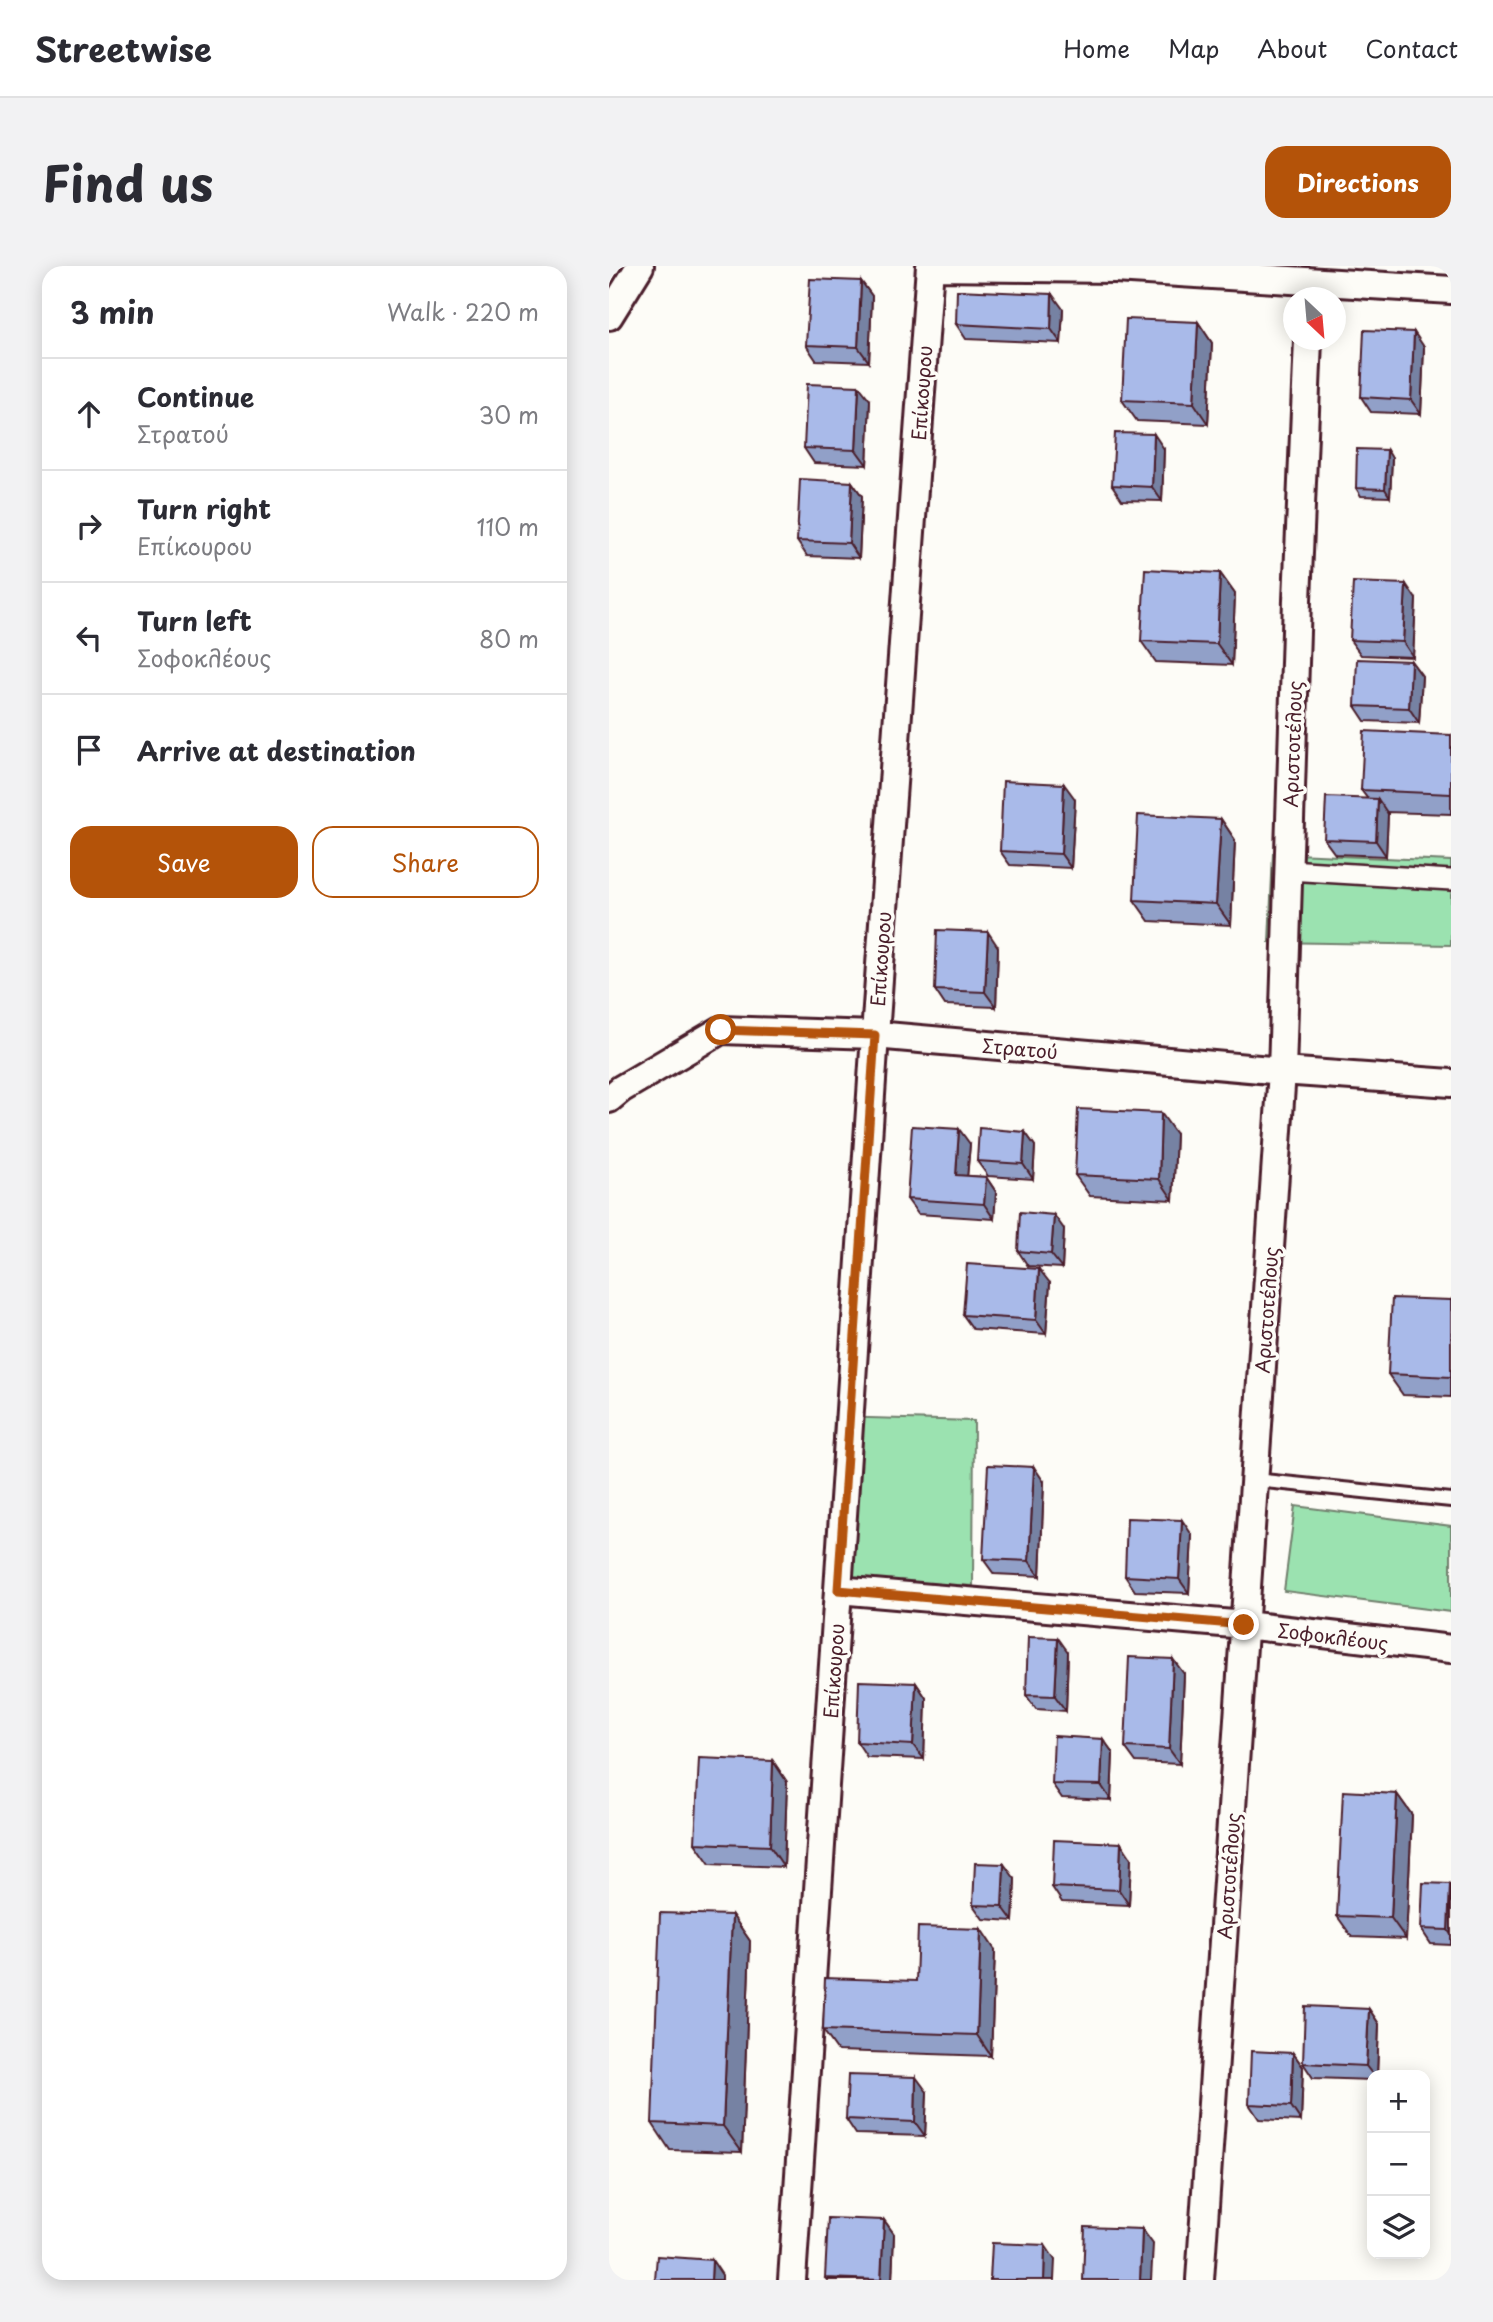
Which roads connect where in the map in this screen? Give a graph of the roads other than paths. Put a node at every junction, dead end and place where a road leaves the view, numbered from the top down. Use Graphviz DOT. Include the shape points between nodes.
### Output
graph roads {
  1 [pos="640,266"];
  2 [pos="930,266"];
  3 [pos="1112,268"];
  4 [pos="1311,282"];
  5 [pos="1451,290"];
  6 [pos="609,316"];
  7 [pos="1308,350"];
  8 [pos="1288,870"];
  9 [pos="1451,880"];
  10 [pos="875,1035"];
  11 [pos="1282,1071"];
  12 [pos="1451,1083"];
  13 [pos="609,1099"];
  14 [pos="1255,1480"];
  15 [pos="1451,1500"];
  16 [pos="838,1590"];
  17 [pos="1244,1625"];
  18 [pos="1451,1649"];
  19 [pos="792,2280"];
  20 [pos="1200,2280"];
  1 -- 6 [label="street"];
  2 -- 3 [label="street"];
  2 -- 10 [label="street, Επίκουρου"];
  3 -- 4 [label="street"];
  4 -- 5 [label="street"];
  7 -- 8 [label="street, Αριστοτέλους"];
  8 -- 9 [label="street"];
  8 -- 11 [label="street, Αριστοτέλους"];
  10 -- 11 [label="street, Στρατού"];
  10 -- 13 [label="street, Στρατού" via="721,1030"];
  10 -- 16 [label="street, Επίκουρου"];
  11 -- 12 [label="street, Στρατού"];
  11 -- 14 [label="street, Αριστοτέλους"];
  14 -- 15 [label="lane"];
  14 -- 17 [label="street, Αριστοτέλους"];
  16 -- 17 [label="street, Σοφοκλέους"];
  16 -- 19 [label="street, Επίκουρου"];
  17 -- 18 [label="street, Σοφοκλέους"];
  17 -- 20 [label="street, Αριστοτέλους"];
}
